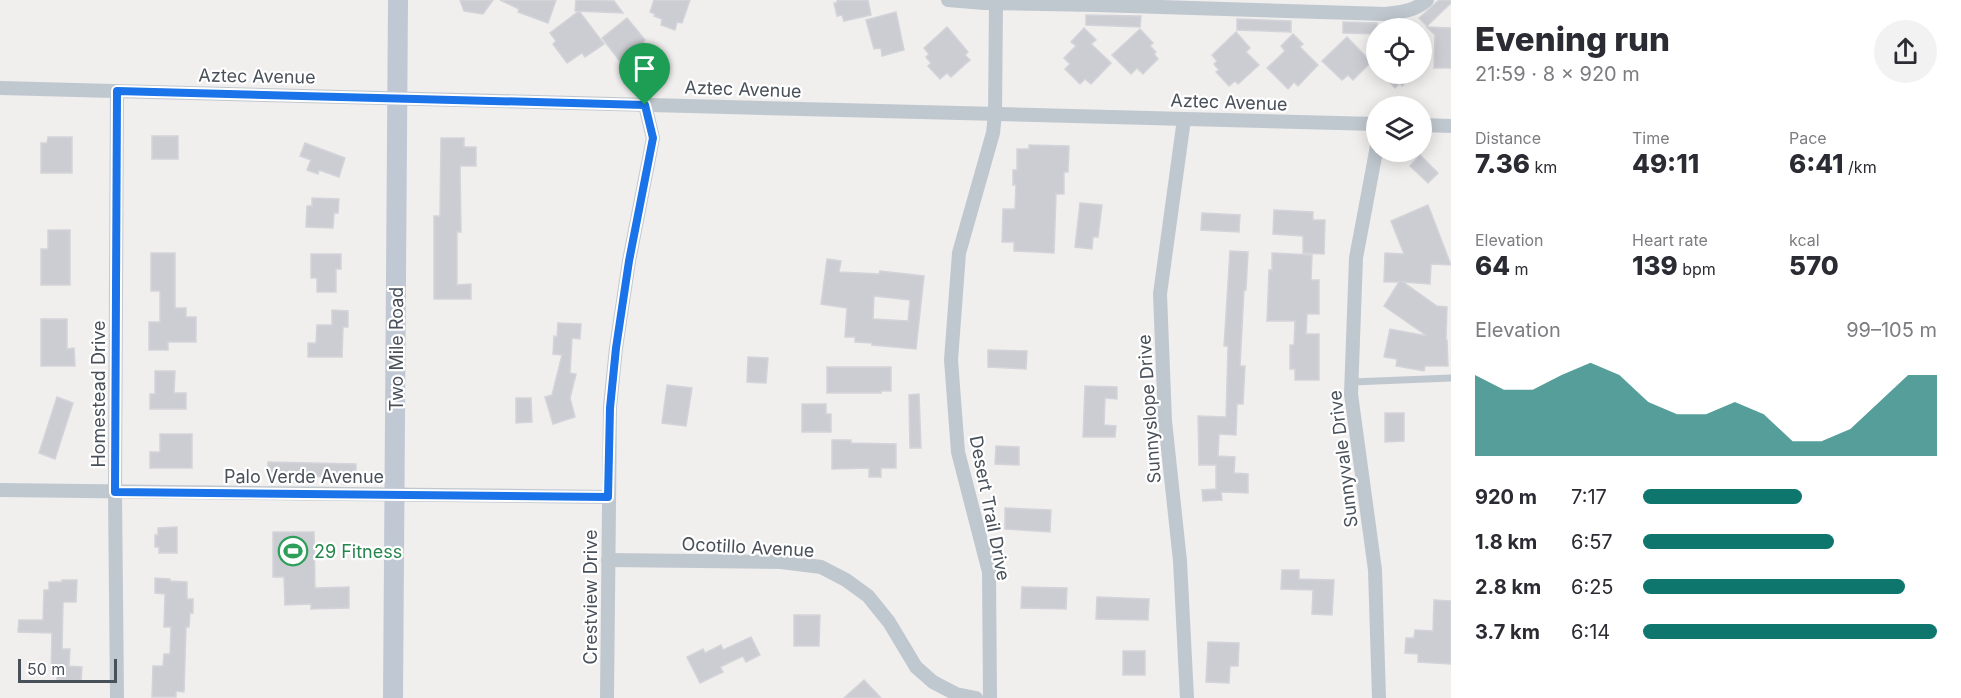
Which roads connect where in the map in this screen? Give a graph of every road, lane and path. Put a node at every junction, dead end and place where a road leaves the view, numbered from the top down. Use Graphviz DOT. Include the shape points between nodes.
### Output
graph roads {
  1 [pos="398,0"];
  2 [pos="948,0"];
  3 [pos="1427,0"];
  4 [pos="996,3"];
  5 [pos="1097,3"];
  6 [pos="0,88"];
  7 [pos="117,91"];
  8 [pos="398,98"];
  9 [pos="645,105"];
  10 [pos="995,114"];
  11 [pos="1184,119"];
  12 [pos="1366,124"];
  13 [pos="1432,125"];
  14 [pos="1451,126"];
  15 [pos="1374,162"];
  16 [pos="1451,378"];
  17 [pos="1352,382"];
  18 [pos="0,490"];
  19 [pos="115,492"];
  20 [pos="395,495"];
  21 [pos="608,497"];
  22 [pos="608,560"];
  23 [pos="117,698"];
  24 [pos="393,698"];
  25 [pos="607,698"];
  26 [pos="976,698"];
  27 [pos="990,698"];
  28 [pos="1187,698"];
  29 [pos="1379,698"];
  1 -- 8 [label="street, Two Mile Road"];
  2 -- 4 [label="street"];
  3 -- 5 [label="street" via="1406,11 1386,14"];
  4 -- 5 [label="street"];
  4 -- 10 [label="street, Desert Trail Drive"];
  6 -- 7 [label="street, Aztec Avenue"];
  7 -- 8 [label="street, Aztec Avenue"];
  7 -- 19 [label="street, Homestead Drive"];
  8 -- 9 [label="street, Aztec Avenue"];
  8 -- 20 [label="street, Two Mile Road"];
  9 -- 10 [label="street, Aztec Avenue"];
  9 -- 21 [label="street, Crestview Drive" via="653,138 616,348"];
  10 -- 11 [label="street, Aztec Avenue"];
  10 -- 27 [label="street, Desert Trail Drive" via="959,252 951,360 958,452 989,572"];
  11 -- 12 [label="street, Aztec Avenue"];
  11 -- 28 [label="street, Sunnyslope Drive" via="1160,294 1165,421 1180,561"];
  13 -- 14 [label="street"];
  15 -- 17 [label="street, Sunnyvale Drive" via="1356,258"];
  16 -- 17 [label="lane"];
  17 -- 29 [label="street, Sunnyvale Drive" via="1375,570"];
  18 -- 19 [label="street, Palo Verde Avenue"];
  19 -- 20 [label="street, Palo Verde Avenue"];
  19 -- 23 [label="street, Homestead Drive"];
  20 -- 21 [label="street, Palo Verde Avenue"];
  20 -- 24 [label="street, Two Mile Road"];
  21 -- 22 [label="street, Crestview Drive"];
  22 -- 25 [label="street, Crestview Drive"];
  22 -- 26 [label="street, Ocotillo Avenue" via="781,562 821,567 868,596 890,622 916,667 933,682 956,694"];
}
